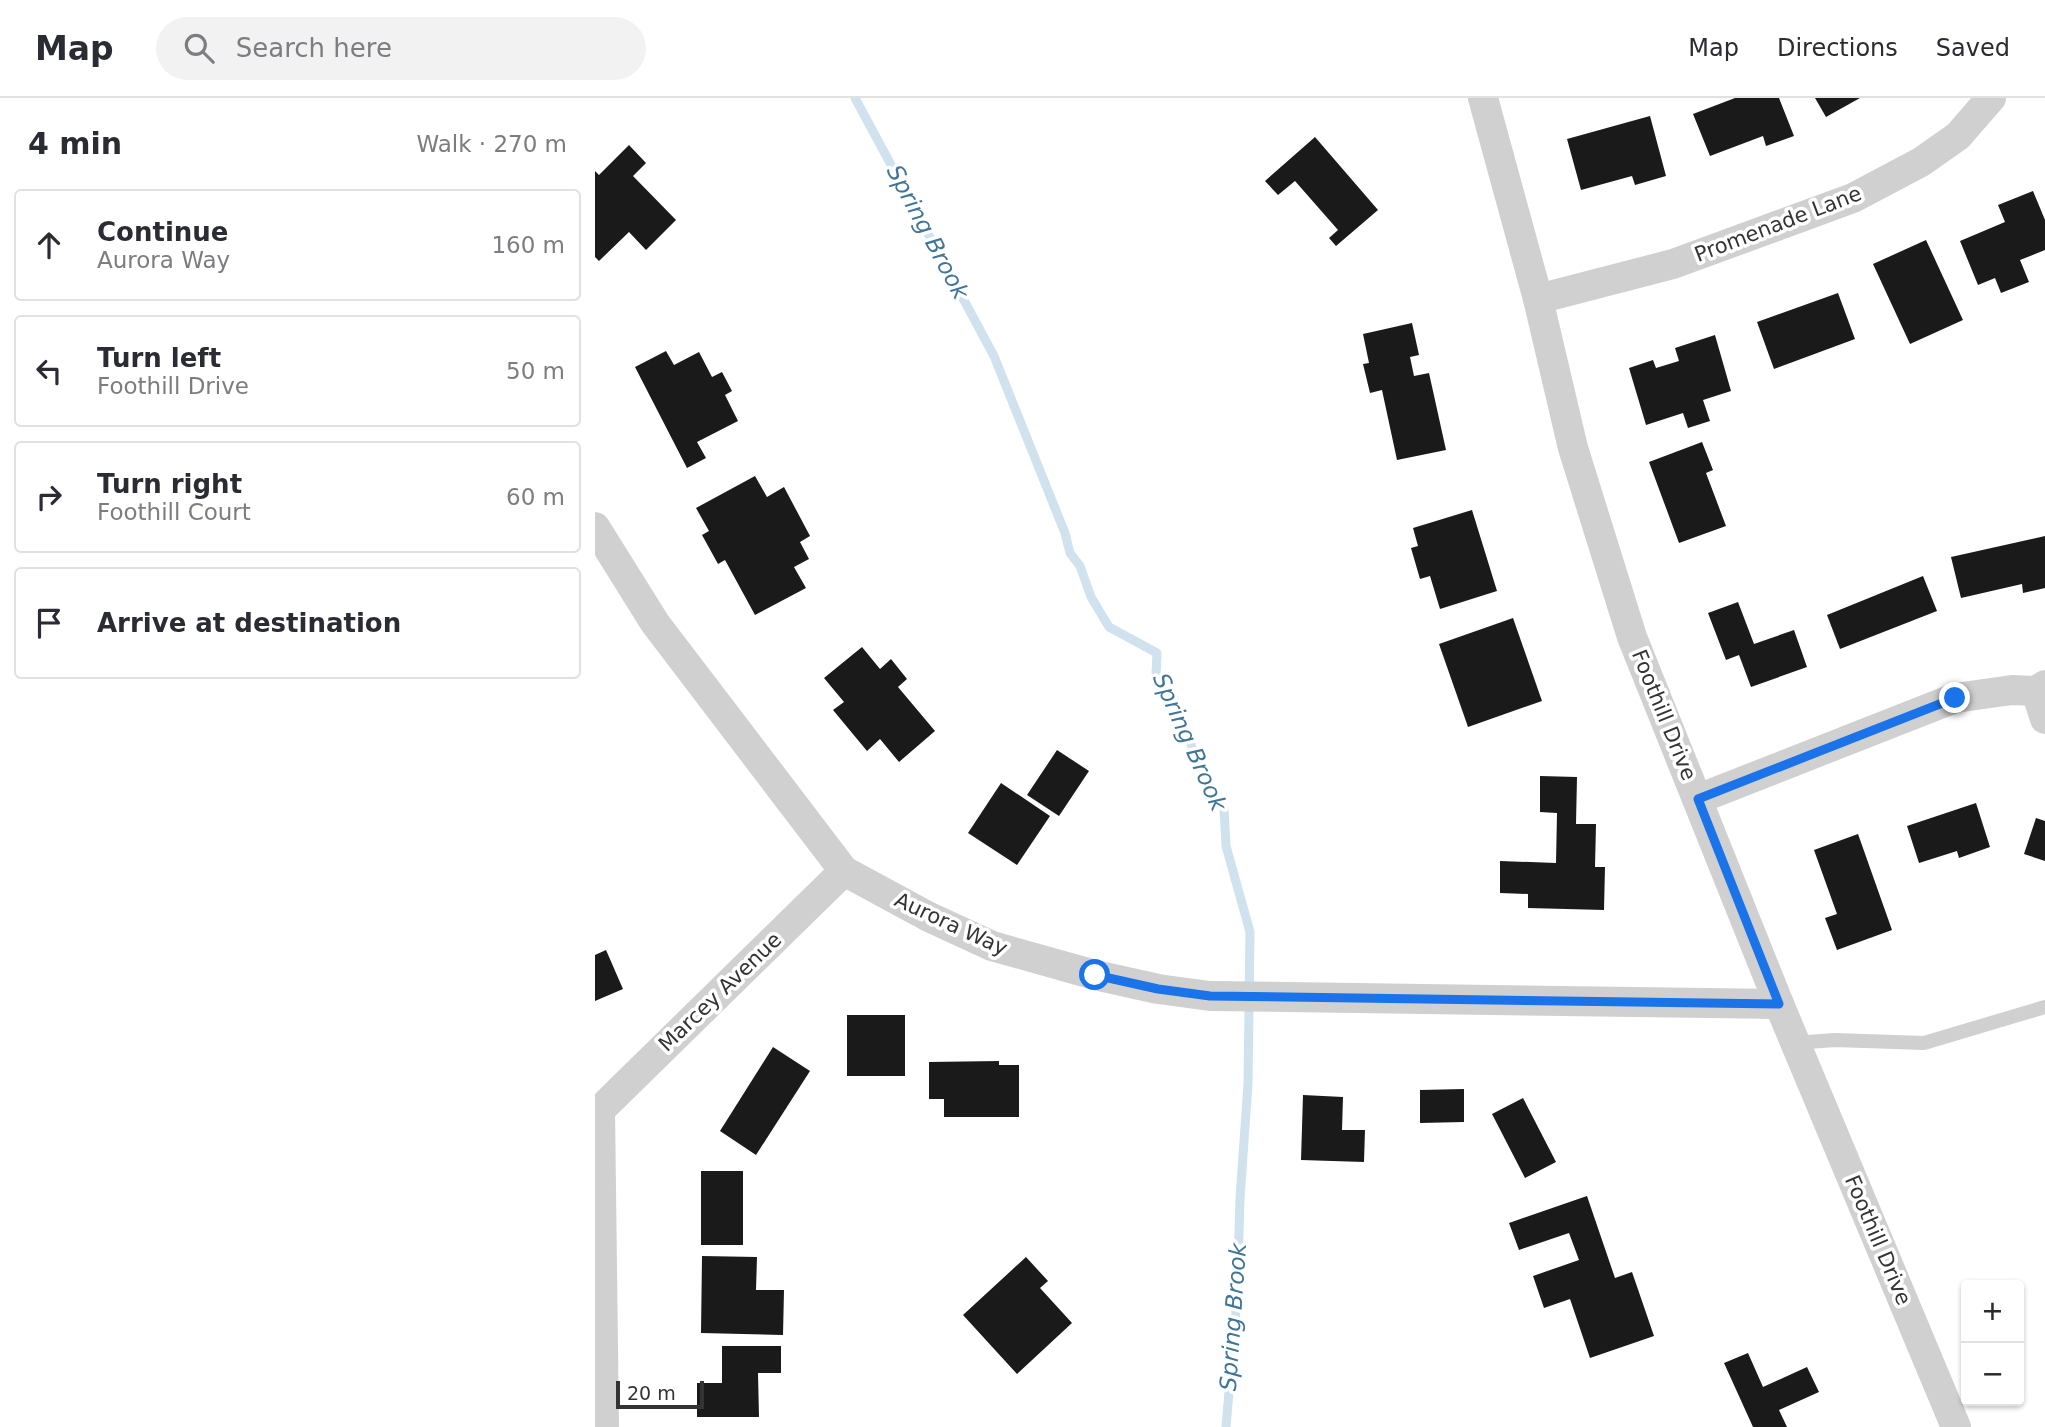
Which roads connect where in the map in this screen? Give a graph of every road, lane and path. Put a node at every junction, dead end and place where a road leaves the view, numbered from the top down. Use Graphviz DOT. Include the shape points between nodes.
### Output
graph roads {
  1 [pos="1483,98"];
  2 [pos="1991,98"];
  3 [pos="1538,299"];
  4 [pos="595,527"];
  5 [pos="2040,688"];
  6 [pos="2045,719"];
  7 [pos="1698,799"];
  8 [pos="844,871"];
  9 [pos="1779,1004"];
  10 [pos="2045,1007"];
  11 [pos="1795,1043"];
  12 [pos="598,1110"];
  13 [pos="604,1427"];
  14 [pos="1956,1427"];
  1 -- 3 [label="street, Foothill Drive"];
  2 -- 3 [label="street, Promenade Lane" via="1958,136 1921,162 1853,198 1673,264"];
  3 -- 7 [label="street, Foothill Drive" via="1573,448 1632,637"];
  4 -- 8 [label="street, Aurora Way" via="655,623"];
  5 -- 6 [label="street"];
  5 -- 7 [label="street" via="1955,698"];
  7 -- 9 [label="street, Foothill Drive"];
  8 -- 9 [label="street, Aurora Way" via="992,946 1158,989 1289,998"];
  8 -- 12 [label="street, Marcey Avenue"];
  9 -- 11 [label="street, Foothill Drive"];
  10 -- 11 [label="lane" via="1924,1043"];
  11 -- 14 [label="street, Foothill Drive"];
  12 -- 13 [label="street"];
}
